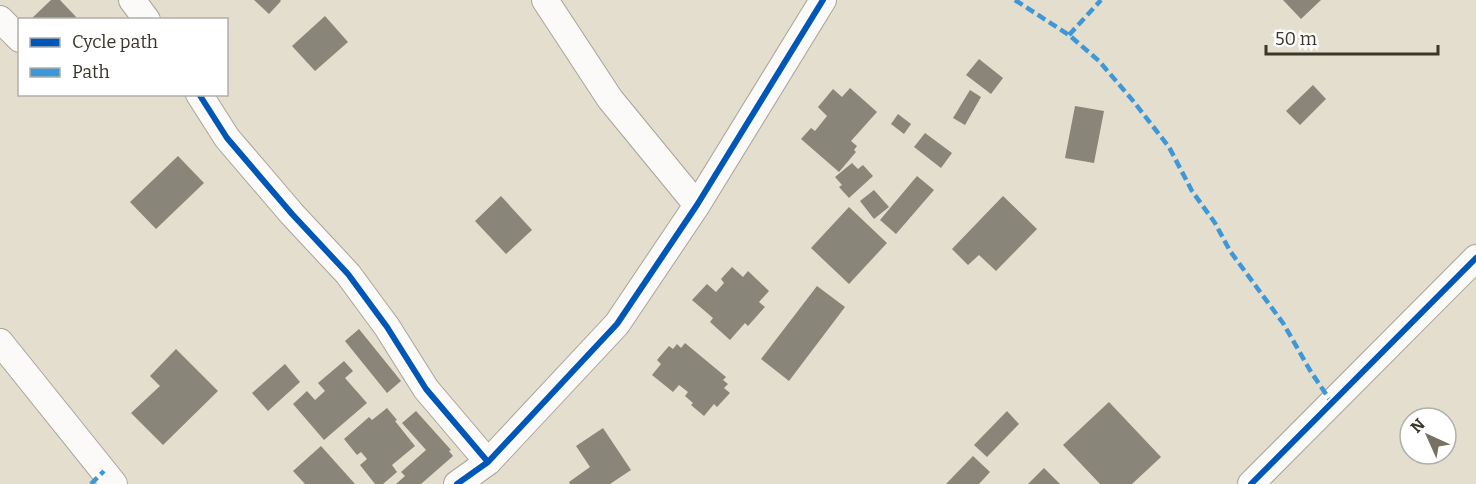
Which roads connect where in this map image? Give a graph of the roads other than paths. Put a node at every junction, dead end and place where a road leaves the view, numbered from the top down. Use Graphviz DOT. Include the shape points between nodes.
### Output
graph roads {
  1 [pos="132,0"];
  2 [pos="545,0"];
  3 [pos="823,0"];
  4 [pos="146,18"];
  5 [pos="0,19"];
  6 [pos="18,37"];
  7 [pos="200,96"];
  8 [pos="697,205"];
  9 [pos="1473,265"];
  10 [pos="0,342"];
  11 [pos="488,462"];
  12 [pos="114,484"];
  13 [pos="457,484"];
  14 [pos="1251,484"];
  1 -- 4 [label="street"];
  2 -- 8 [label="street" via="610,99"];
  3 -- 8 [label="street"];
  5 -- 6 [label="street"];
  7 -- 11 [label="street" via="227,138 348,274 426,389"];
  8 -- 11 [label="street" via="617,324"];
  9 -- 14 [label="street"];
  10 -- 12 [label="street"];
  11 -- 13 [label="street"];
}
